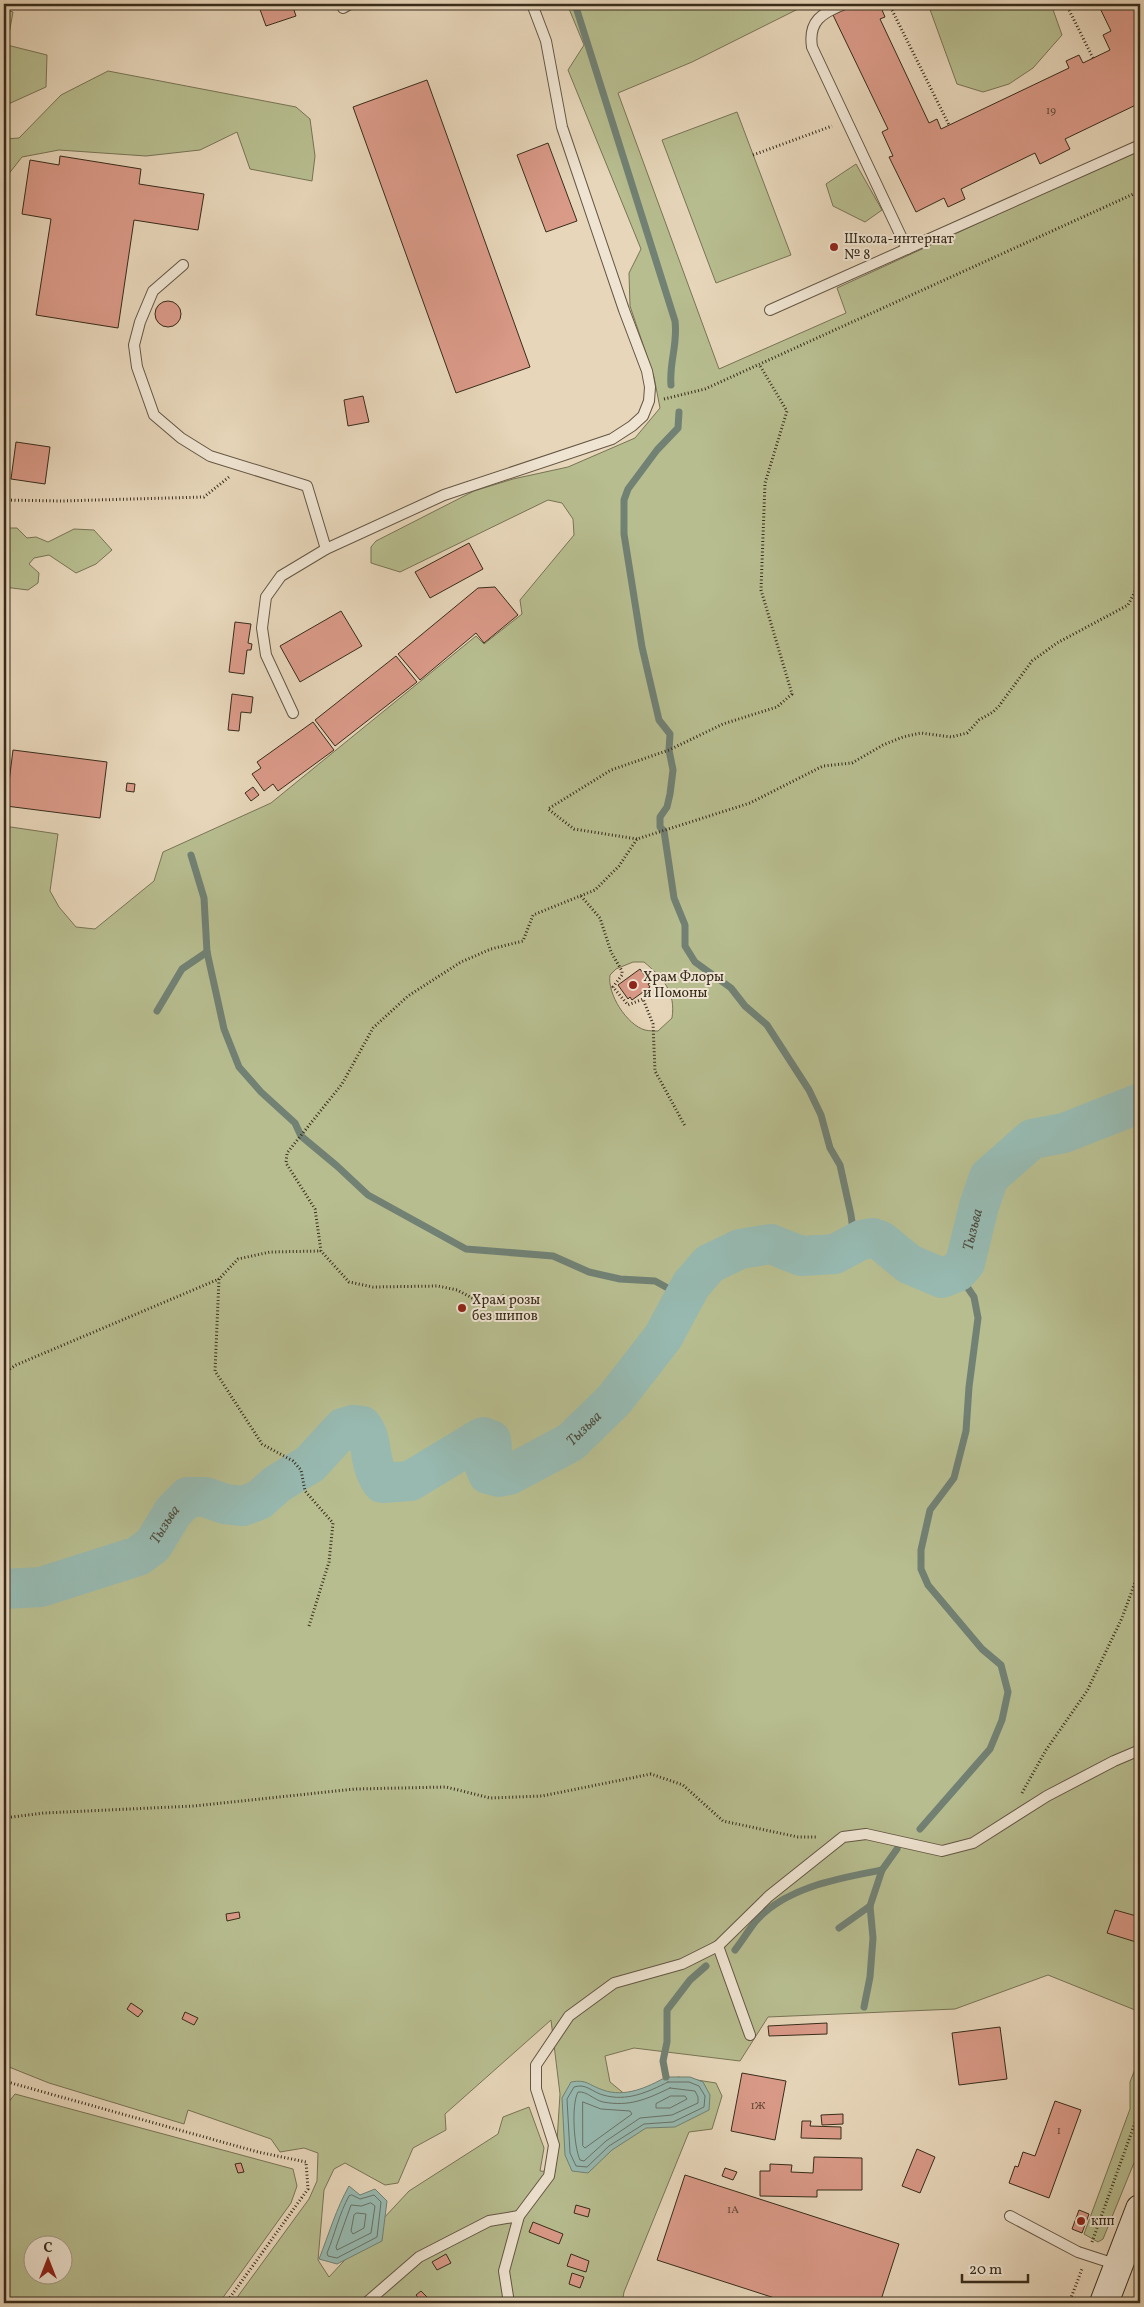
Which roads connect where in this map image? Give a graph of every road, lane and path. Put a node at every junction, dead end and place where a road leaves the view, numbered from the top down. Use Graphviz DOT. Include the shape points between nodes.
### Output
graph roads {
  1 [pos="532,4"];
  2 [pos="844,4"];
  3 [pos="889,4"];
  4 [pos="1066,4"];
  5 [pos="1093,58"];
  6 [pos="846,120"];
  7 [pos="948,126"];
  8 [pos="1140,146"];
  9 [pos="753,155"];
  10 [pos="1140,191"];
  11 [pos="907,249"];
  12 [pos="183,265"];
  13 [pos="770,310"];
  14 [pos="759,364"];
  15 [pos="649,401"];
  16 [pos="243,466"];
  17 [pos="4,500"];
  18 [pos="326,549"];
  19 [pos="1140,582"];
  20 [pos="293,714"];
  21 [pos="636,839"];
  22 [pos="581,896"];
  23 [pos="685,1126"];
  24 [pos="321,1250"];
  25 [pos="220,1279"];
  26 [pos="504,1295"];
  27 [pos="4,1373"];
  28 [pos="1140,1569"];
  29 [pos="309,1626"];
  30 [pos="1140,1750"];
  31 [pos="4,1818"];
  32 [pos="1006,1821"];
  33 [pos="843,1838"];
  34 [pos="718,1946"];
  35 [pos="750,2035"];
  36 [pos="4,2081"];
  37 [pos="1140,2109"];
  38 [pos="1140,2208"];
  39 [pos="519,2216"];
  40 [pos="1010,2216"];
  41 [pos="1087,2255"];
  42 [pos="1119,2266"];
  43 [pos="508,2299"];
  44 [pos="226,2303"];
  45 [pos="366,2303"];
  46 [pos="500,2303"];
  47 [pos="1069,2303"];
  48 [pos="1104,2303"];
  1 -- 15 [label="lane" via="546,41 562,127 647,371"];
  2 -- 6 [label="lane" via="822,13 810,34 812,48"];
  3 -- 7 [label="path"];
  4 -- 5 [label="path"];
  6 -- 9 [label="path"];
  6 -- 11 [label="lane"];
  8 -- 11 [label="lane"];
  10 -- 14 [label="path"];
  11 -- 13 [label="lane"];
  12 -- 16 [label="lane" via="153,291 134,344 137,367 154,415 181,438 210,456"];
  14 -- 15 [label="path" via="704,389"];
  14 -- 21 [label="path" via="787,411 765,483 761,590 792,694 777,707 723,724 669,750 611,770 548,809 574,829"];
  15 -- 18 [label="lane" via="643,416 612,439 444,496"];
  16 -- 17 [label="path" via="204,497"];
  16 -- 18 [label="lane" via="307,486"];
  18 -- 20 [label="lane" via="281,576 266,597 262,628 266,655"];
  19 -- 21 [label="path" via="1128,605 1058,643 1032,662 999,706 967,732 952,737 922,733 903,736 852,763 822,766 750,802"];
  21 -- 22 [label="path" via="613,872 595,890"];
  22 -- 23 [label="path" via="600,918 611,952 622,971 613,987 628,1005 643,999 653,1024 655,1071"];
  22 -- 24 [label="path" via="533,915 523,941 491,949 462,962 408,996 374,1028 342,1084 287,1153 286,1163 315,1209"];
  24 -- 25 [label="path" via="270,1252 238,1259"];
  24 -- 26 [label="path" via="349,1282 373,1287 438,1286 486,1302 497,1302"];
  25 -- 27 [label="path" via="16,1365"];
  25 -- 29 [label="path" via="215,1371 262,1444 297,1465 305,1491 333,1523 329,1562"];
  28 -- 32 [label="path" via="1122,1618 1086,1690 1046,1750"];
  30 -- 32 [label="lane" via="1055,1791"];
  31 -- 33 [label="path" via="194,1806 355,1789 446,1787 490,1798 542,1796 651,1774 683,1785 723,1821 798,1837"];
  32 -- 33 [label="lane" via="973,1843 942,1851 866,1834"];
  33 -- 34 [label="lane" via="769,1896"];
  34 -- 35 [label="lane"];
  34 -- 39 [label="lane" via="682,1964 614,1983 569,2016 536,2065 536,2089 554,2145 548,2176"];
  36 -- 44 [label="path" via="258,2152 306,2162 308,2189"];
  37 -- 41 [label="path"];
  38 -- 42 [label="main road"];
  39 -- 43 [label="lane" via="504,2271"];
  39 -- 45 [label="lane" via="489,2221 419,2257"];
  40 -- 41 [label="lane"];
  41 -- 42 [label="lane"];
  41 -- 47 [label="path"];
  42 -- 48 [label="main road"];
  43 -- 46 [label="lane"];
}
